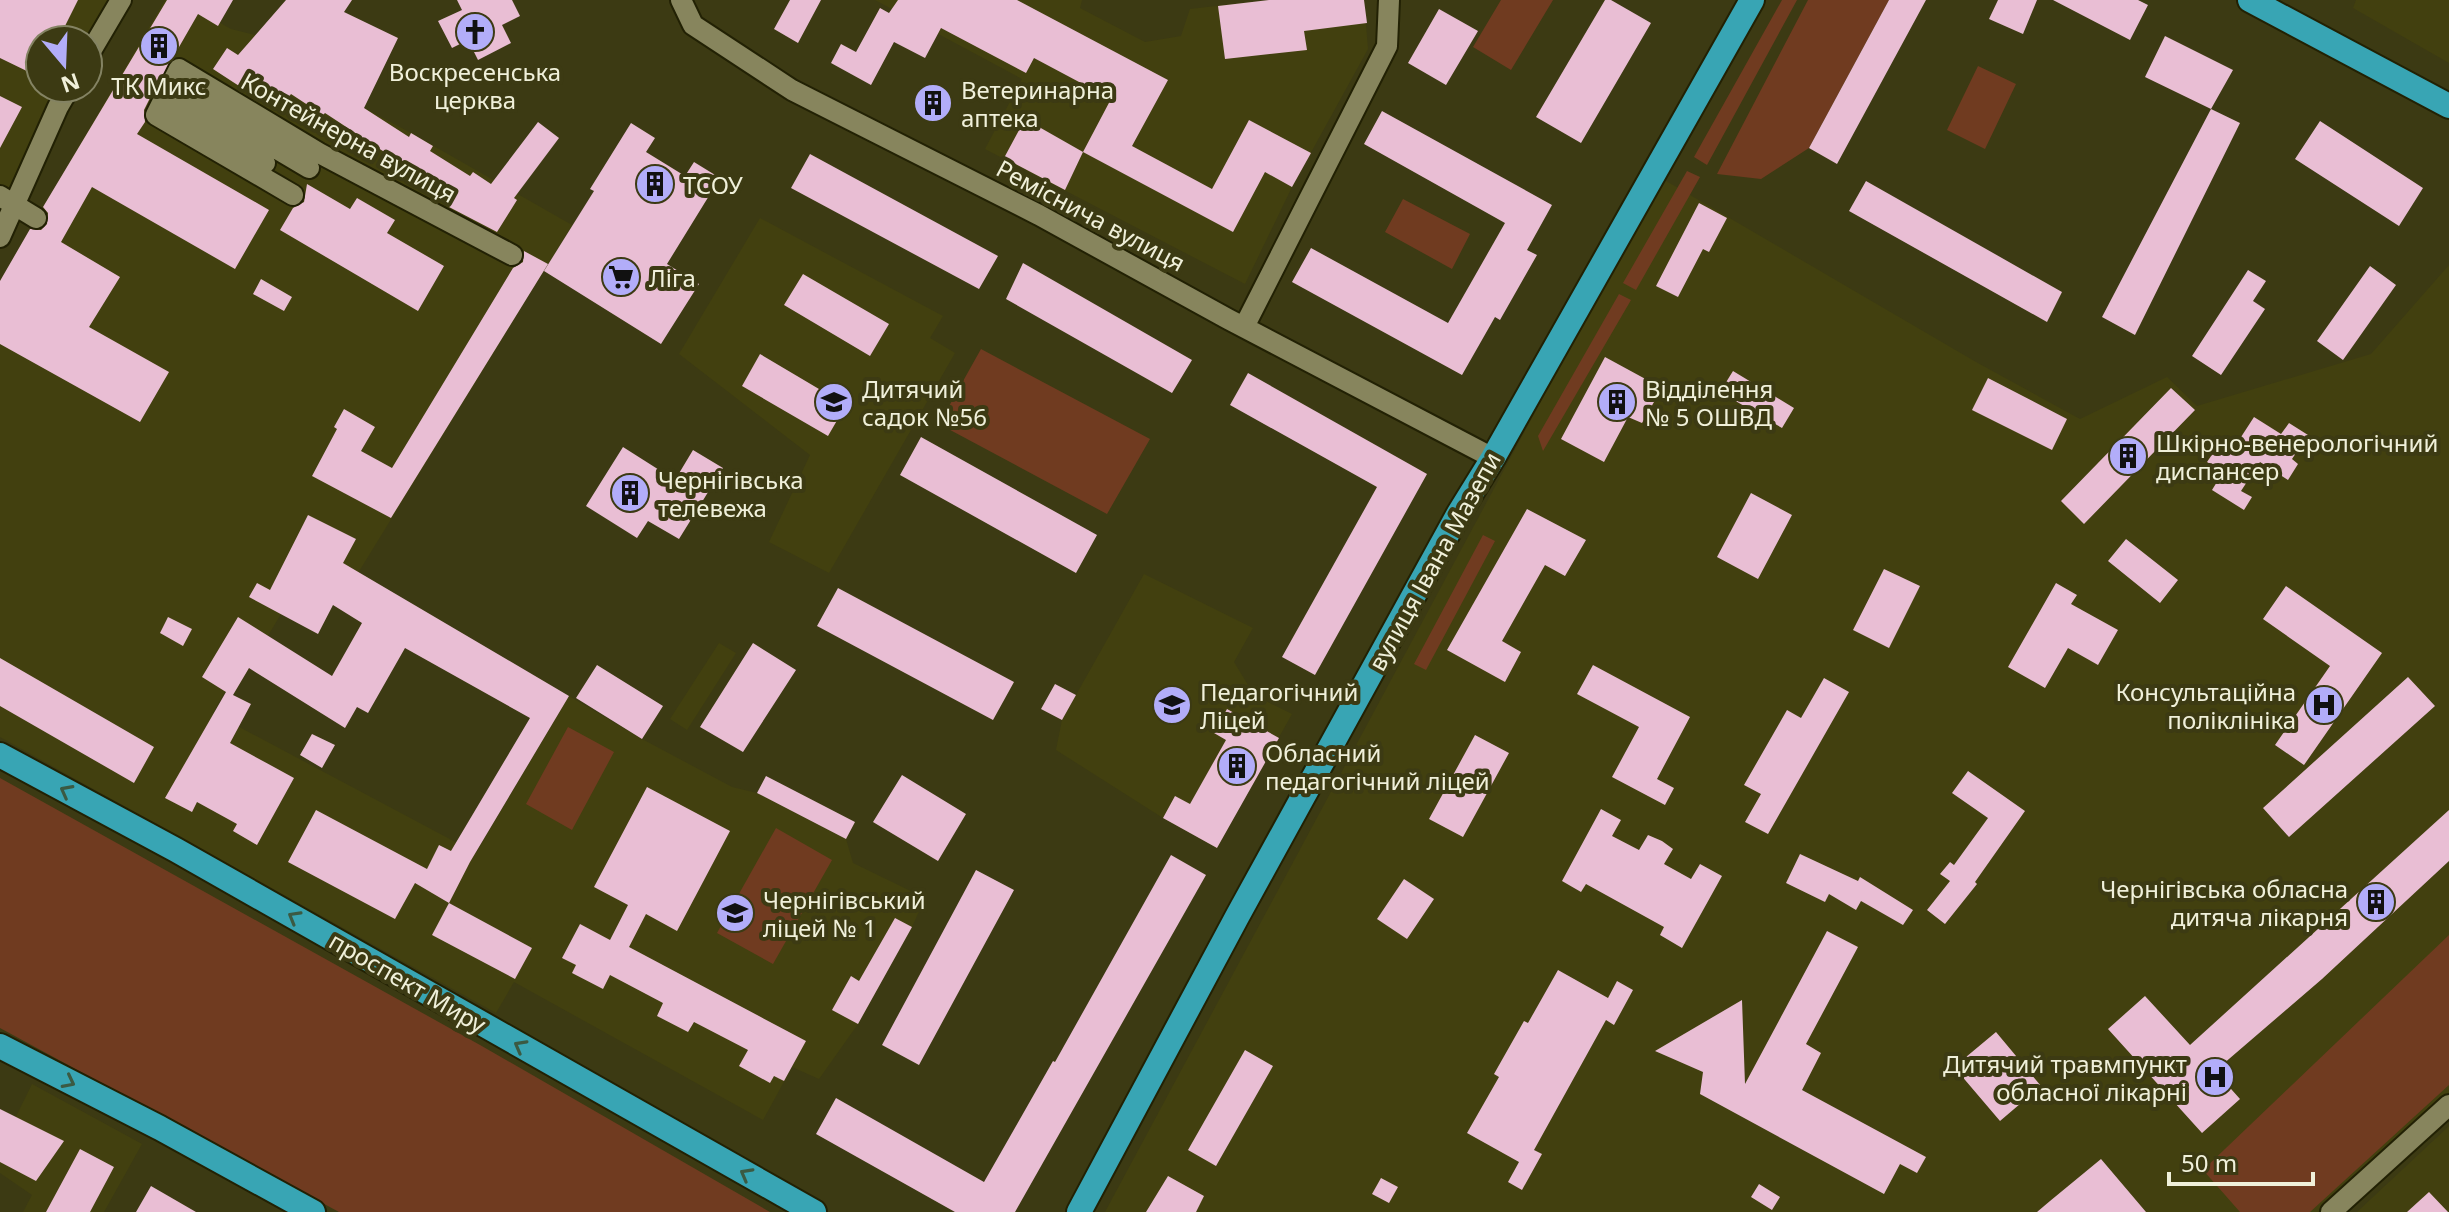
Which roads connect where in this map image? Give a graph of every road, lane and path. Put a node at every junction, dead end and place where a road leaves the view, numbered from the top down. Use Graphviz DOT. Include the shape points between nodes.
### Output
graph roads {
  1 [pos="121,0"];
  2 [pos="1389,0"];
  3 [pos="1752,0"];
  4 [pos="2250,0"];
  5 [pos="683,2"];
  6 [pos="104,29"];
  7 [pos="167,93"];
  8 [pos="60,104"];
  9 [pos="2449,106"];
  10 [pos="7,200"];
  11 [pos="36,218"];
  12 [pos="0,237"];
  13 [pos="512,255"];
  14 [pos="1244,327"];
  15 [pos="1493,458"];
  16 [pos="0,755"];
  17 [pos="0,1046"];
  18 [pos="2449,1105"];
  19 [pos="313,1212"];
  20 [pos="814,1212"];
  21 [pos="1079,1212"];
  22 [pos="2331,1212"];
  1 -- 6 [label="street"];
  2 -- 14 [label="street" via="1387,46"];
  3 -- 15 [label="main road, вулиця Івана Мазепи"];
  4 -- 9 [label="main road"];
  5 -- 14 [label="street, Реміснича вулиця" via="693,25 792,90"];
  7 -- 7 [label="street, Контейнерна вулиця" via="300,182 156,115"];
  7 -- 13 [label="street, Контейнерна вулиця" via="179,69 319,153"];
  8 -- 10 [label="street"];
  10 -- 11 [label="street"];
  10 -- 12 [label="street"];
  14 -- 15 [label="street, Реміснича вулиця"];
  15 -- 21 [label="main road, вулиця Івана Мазепи"];
  20 -- 16 [label="main road, проспект Миру, one-way"];
  17 -- 19 [label="main road, one-way"];
  18 -- 22 [label="street"];
}
